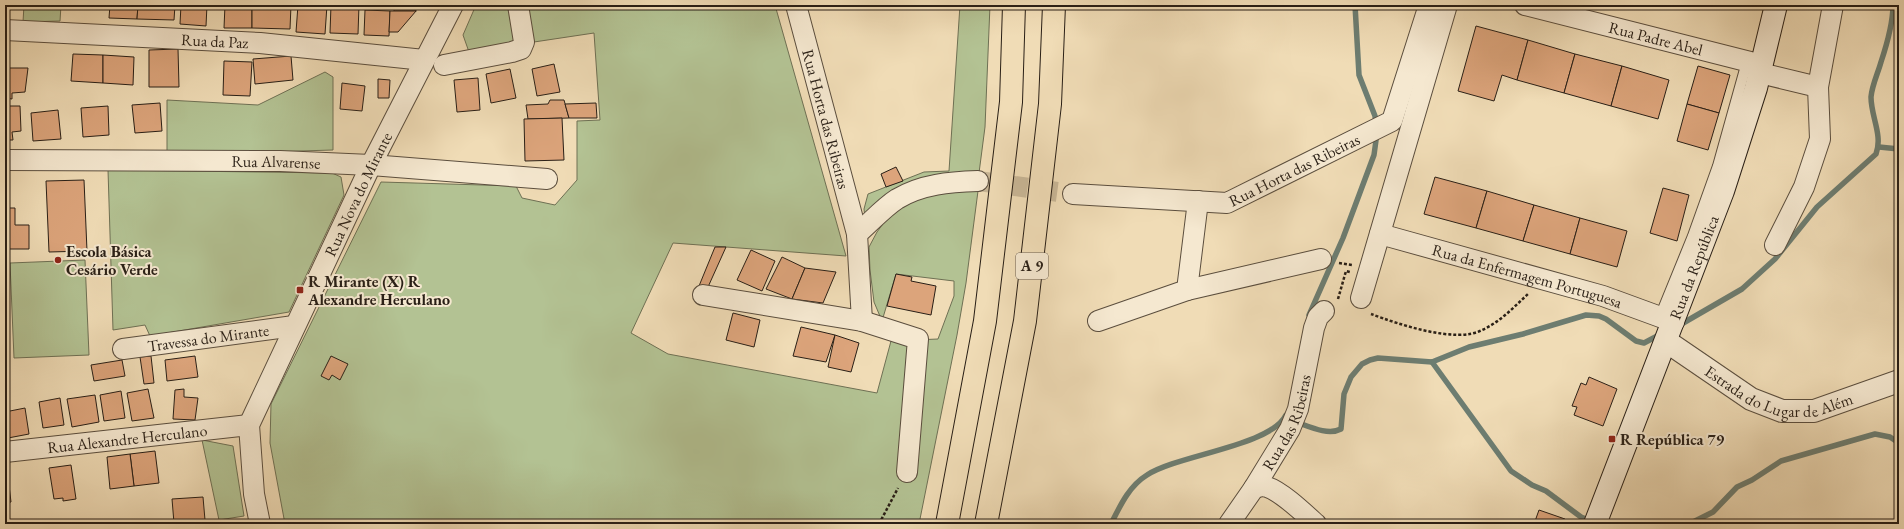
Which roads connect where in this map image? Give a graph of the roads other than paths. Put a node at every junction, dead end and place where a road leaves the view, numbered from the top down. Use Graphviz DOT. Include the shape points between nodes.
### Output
graph roads {
  1 [pos="453,5"];
  2 [pos="518,5"];
  3 [pos="796,5"];
  4 [pos="1014,5"];
  5 [pos="1054,5"];
  6 [pos="1429,5"];
  7 [pos="1447,5"];
  8 [pos="1525,5"];
  9 [pos="1776,5"];
  10 [pos="1833,5"];
  11 [pos="5,30"];
  12 [pos="424,60"];
  13 [pos="444,65"];
  14 [pos="1756,66"];
  15 [pos="1818,87"];
  16 [pos="5,160"];
  17 [pos="371,165"];
  18 [pos="547,179"];
  19 [pos="978,181"];
  20 [pos="1073,194"];
  21 [pos="1198,201"];
  22 [pos="857,234"];
  23 [pos="1380,234"];
  24 [pos="1775,245"];
  25 [pos="1321,259"];
  26 [pos="1187,290"];
  27 [pos="703,295"];
  28 [pos="1363,305"];
  29 [pos="1324,311"];
  30 [pos="1098,321"];
  31 [pos="862,322"];
  32 [pos="294,326"];
  33 [pos="1667,327"];
  34 [pos="123,349"];
  35 [pos="1899,381"];
  36 [pos="249,425"];
  37 [pos="5,452"];
  38 [pos="907,472"];
  39 [pos="1254,488"];
  40 [pos="1596,521"];
  41 [pos="260,524"];
  42 [pos="947,524"];
  43 [pos="986,524"];
  44 [pos="1229,524"];
  45 [pos="1316,524"];
  1 -- 12 [label="street, Rua Nova do Mirante"];
  2 -- 13 [label="street" via="524,42 521,49"];
  3 -- 22 [label="street, Rua Horta das Ribeiras"];
  4 -- 42 [label="highway, A 9" via="1011,102 985,321"];
  5 -- 43 [label="highway, A 9" via="1050,104 1025,321"];
  6 -- 21 [label="street, Rua Horta das Ribeiras" via="1392,122 1227,203"];
  7 -- 23 [label="street"];
  8 -- 14 [label="street, Rua Padre Abel"];
  9 -- 14 [label="main road, Rua da República"];
  10 -- 15 [label="street"];
  11 -- 12 [label="street, Rua da Paz" via="260,43"];
  12 -- 17 [label="street, Rua Nova do Mirante"];
  14 -- 15 [label="street, Rua Padre Abel"];
  14 -- 33 [label="main road, Rua da República" via="1724,191"];
  15 -- 24 [label="street" via="1820,139 1804,187"];
  16 -- 17 [label="street, Rua Alvarense" via="280,160"];
  17 -- 18 [label="street, Rua Alvarense"];
  17 -- 32 [label="street, Rua Nova do Mirante"];
  19 -- 22 [label="street" via="947,182 917,189 896,200"];
  20 -- 21 [label="street, Rua Horta das Ribeiras"];
  21 -- 26 [label="street"];
  22 -- 31 [label="street, Rua Horta das Ribeiras"];
  23 -- 28 [label="street"];
  23 -- 33 [label="street, Rua da Enfermagem Portuguesa" via="1603,296"];
  25 -- 26 [label="street"];
  26 -- 30 [label="street"];
  27 -- 31 [label="street"];
  29 -- 39 [label="street, Rua das Ribeiras" via="1318,317 1314,328 1298,409 1290,428"];
  31 -- 38 [label="street" via="918,338"];
  32 -- 34 [label="street, Travessa do Mirante"];
  32 -- 36 [label="street, Rua Nova do Mirante"];
  33 -- 35 [label="main road, Estrada do Lugar de Além" via="1751,399 1782,412 1814,411"];
  33 -- 40 [label="main road, Rua da República"];
  36 -- 37 [label="street, Rua Alexandre Herculano"];
  36 -- 41 [label="street, Rua Nova do Mirante" via="254,494"];
  39 -- 44 [label="street, Rua das Ribeiras"];
  39 -- 45 [label="street" via="1266,486 1296,506"];
}
